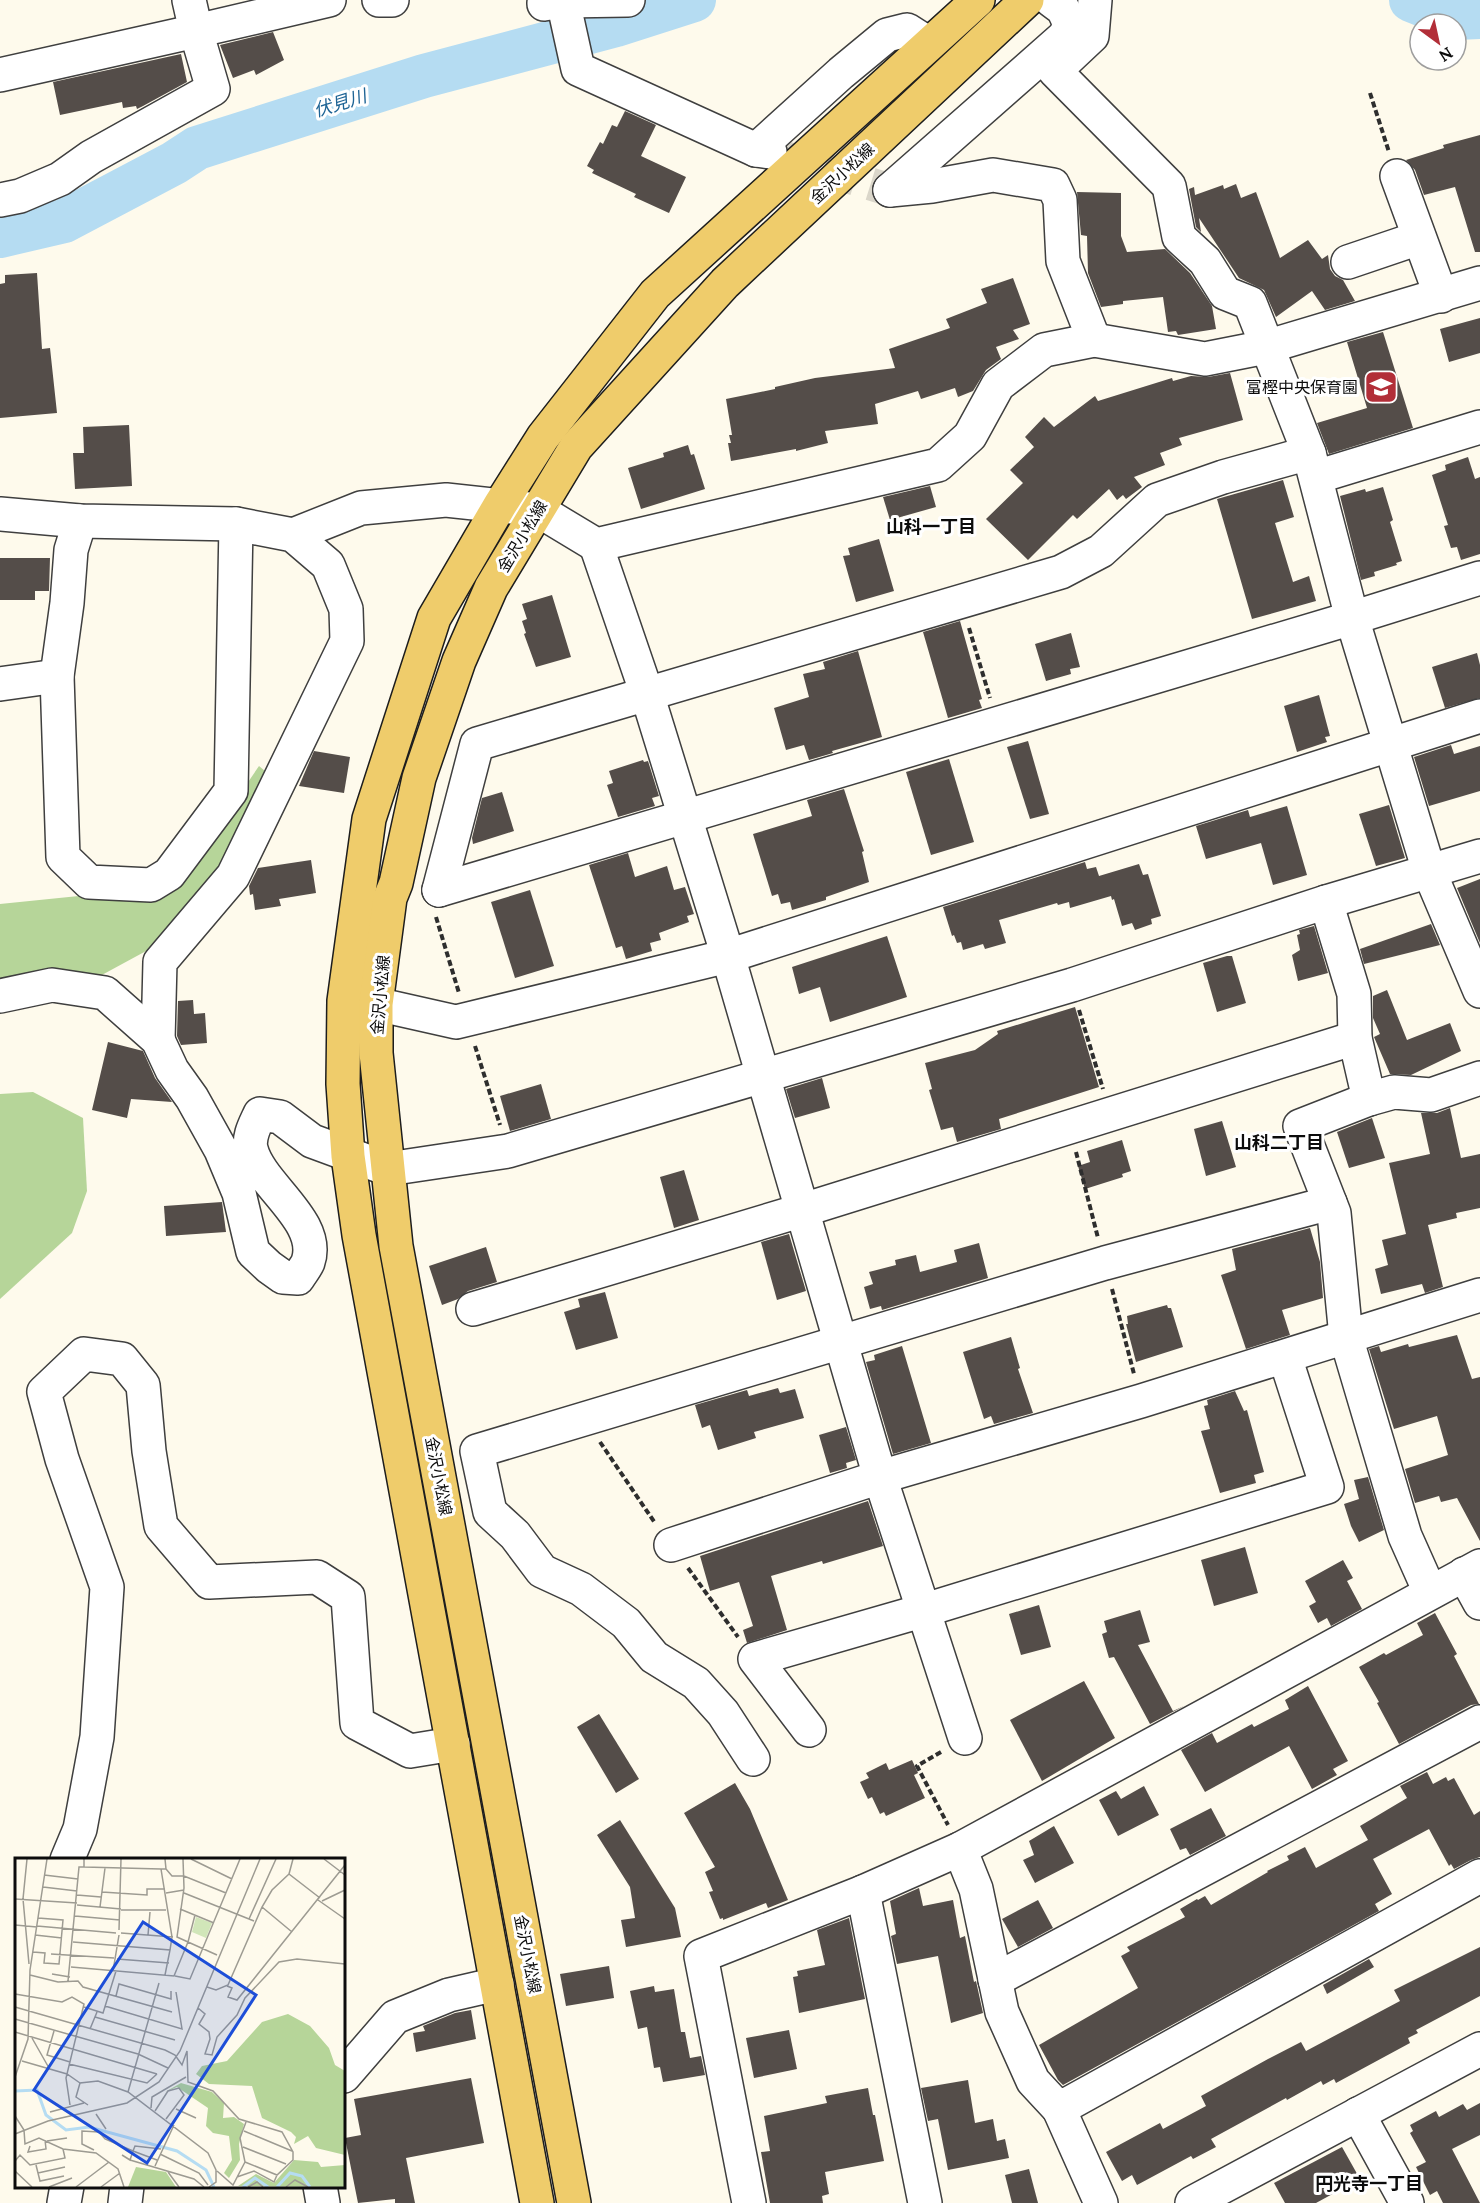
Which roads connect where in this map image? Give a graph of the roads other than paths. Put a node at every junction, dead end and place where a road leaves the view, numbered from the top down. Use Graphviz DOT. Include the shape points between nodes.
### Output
graph roads {
  1 [pos="329,0"];
  2 [pos="379,0"];
  3 [pos="392,0"];
  4 [pos="553,0"];
  5 [pos="627,0"];
  6 [pos="978,0"];
  7 [pos="1027,0"];
  8 [pos="1051,0"];
  9 [pos="1095,0"];
  10 [pos="192,15"];
  11 [pos="929,44"];
  12 [pos="1055,71"];
  13 [pos="0,75"];
  14 [pos="1397,176"];
  15 [pos="932,186"];
  16 [pos="0,200"];
  17 [pos="1419,238"];
  18 [pos="1348,262"];
  19 [pos="1467,290"];
  20 [pos="1094,340"];
  21 [pos="1266,347"];
  22 [pos="1480,427"];
  23 [pos="1312,465"];
  24 [pos="500,505"];
  25 [pos="538,510"];
  26 [pos="0,514"];
  27 [pos="80,521"];
  28 [pos="236,524"];
  29 [pos="292,535"];
  30 [pos="596,545"];
  31 [pos="1480,578"];
  32 [pos="1352,618"];
  33 [pos="57,676"];
  34 [pos="0,684"];
  35 [pos="647,694"];
  36 [pos="1480,716"];
  37 [pos="1391,743"];
  38 [pos="685,817"];
  39 [pos="1480,856"];
  40 [pos="1429,871"];
  41 [pos="1326,902"];
  42 [pos="728,956"];
  43 [pos="1480,991"];
  44 [pos="0,996"];
  45 [pos="376,1004"];
  46 [pos="1355,1038"];
  47 [pos="158,1040"];
  48 [pos="764,1076"];
  49 [pos="1480,1078"];
  50 [pos="1369,1099"];
  51 [pos="348,1156"];
  52 [pos="388,1169"];
  53 [pos="1330,1203"];
  54 [pos="803,1210"];
  55 [pos="1480,1295"];
  56 [pos="473,1309"];
  57 [pos="1346,1337"];
  58 [pos="842,1341"];
  59 [pos="1286,1357"];
  60 [pos="880,1477"];
  61 [pos="671,1545"];
  62 [pos="1472,1570"];
  63 [pos="1430,1592"];
  64 [pos="1480,1604"];
  65 [pos="925,1610"];
  66 [pos="1480,1722"];
  67 [pos="809,1730"];
  68 [pos="965,1738"];
  69 [pos="453,1744"];
  70 [pos="753,1760"];
  71 [pos="960,1849"];
  72 [pos="69,1858"];
  73 [pos="1480,1876"];
  74 [pos="863,1892"];
  75 [pos="995,1980"];
  76 [pos="496,1984"];
  77 [pos="1480,2049"];
  78 [pos="345,2075"];
  79 [pos="1059,2109"];
  80 [pos="1358,2114"];
  81 [pos="67,2188"];
  82 [pos="127,2188"];
  83 [pos="320,2188"];
  84 [pos="64,2203"];
  85 [pos="126,2203"];
  86 [pos="323,2203"];
  87 [pos="537,2203"];
  88 [pos="574,2203"];
  89 [pos="749,2203"];
  90 [pos="925,2203"];
  91 [pos="1101,2203"];
  92 [pos="1192,2203"];
  93 [pos="1407,2203"];
  1 -- 10 [label="street"];
  2 -- 3 [label="street"];
  4 -- 5 [label="street"];
  4 -- 11 [label="street" via="578,69 763,151 841,73 887,35 908,30"];
  6 -- 11 [label="main road, 金沢小松線"];
  7 -- 25 [label="main road, 金沢小松線" via="725,283 576,447"];
  8 -- 15 [label="street" via="1063,9 1070,24 1065,36 890,190"];
  9 -- 12 [label="street" via="1092,36"];
  10 -- 13 [label="street"];
  10 -- 16 [label="street" via="213,89 91,157 60,179"];
  11 -- 24 [label="main road, 金沢小松線" via="655,294 543,437"];
  12 -- 15 [label="street"];
  12 -- 21 [label="street" via="1168,186 1179,237 1204,261 1225,293 1250,303"];
  14 -- 17 [label="street"];
  15 -- 20 [label="street" via="993,175 1053,185 1060,200 1063,261"];
  17 -- 18 [label="street"];
  17 -- 19 [label="street"];
  19 -- 21 [label="street"];
  20 -- 21 [label="street" via="1205,359"];
  20 -- 30 [label="street" via="1044,350 998,385 970,436 938,465"];
  21 -- 23 [label="street"];
  22 -- 23 [label="street"];
  23 -- 32 [label="street"];
  23 -- 35 [label="street" via="1223,477 1157,500 1101,551 1061,572"];
  24 -- 25 [label="street"];
  24 -- 29 [label="street" via="446,500 361,508"];
  24 -- 51 [label="main road, 金沢小松線" via="434,618 369,819 344,1001 343,1084"];
  25 -- 30 [label="street"];
  25 -- 45 [label="main road, 金沢小松線" via="491,588 459,662 423,768 390,898"];
  26 -- 27 [label="street"];
  27 -- 28 [label="street"];
  27 -- 33 [label="street" via="71,549"];
  28 -- 29 [label="street"];
  28 -- 33 [label="street" via="231,791 169,874 151,885 89,882 63,857"];
  29 -- 47 [label="street" via="328,565 346,609 347,641 233,876 160,962"];
  30 -- 35 [label="street"];
  31 -- 32 [label="street"];
  32 -- 37 [label="street"];
  32 -- 38 [label="street"];
  33 -- 34 [label="street"];
  35 -- 38 [label="street"];
  35 -- 38 [label="street" via="477,744 439,890"];
  36 -- 37 [label="street"];
  37 -- 40 [label="street"];
  37 -- 42 [label="street"];
  38 -- 42 [label="street"];
  39 -- 40 [label="street"];
  40 -- 41 [label="street"];
  40 -- 43 [label="street"];
  41 -- 46 [label="street" via="1354,994"];
  41 -- 48 [label="street" via="1072,985"];
  42 -- 45 [label="street" via="456,1023"];
  42 -- 48 [label="street"];
  44 -- 47 [label="street" via="52,986 105,993"];
  45 -- 52 [label="main road, 金沢小松線" via="376,1053"];
  46 -- 50 [label="street"];
  46 -- 54 [label="street"];
  47 -- 51 [label="street" via="221,1150 239,1193 254,1252 284,1277 298,1278 308,1262 310,1246 304,1226 258,1165 250,1148 260,1114 280,1117 312,1141"];
  48 -- 52 [label="street" via="508,1151"];
  48 -- 54 [label="street"];
  49 -- 50 [label="street" via="1431,1095 1394,1092"];
  50 -- 53 [label="street" via="1300,1126"];
  51 -- 52 [label="street"];
  51 -- 69 [label="main road, 金沢小松線" via="359,1235"];
  52 -- 88 [label="main road, 金沢小松線" via="410,1328"];
  53 -- 57 [label="street"];
  53 -- 58 [label="street" via="1105,1263"];
  54 -- 56 [label="street"];
  54 -- 58 [label="street"];
  55 -- 57 [label="street"];
  57 -- 59 [label="street"];
  57 -- 63 [label="street" via="1405,1536"];
  58 -- 60 [label="street"];
  58 -- 70 [label="street" via="477,1451 490,1512 515,1535 542,1571 581,1589 626,1623 654,1657 696,1683 723,1713"];
  59 -- 60 [label="street"];
  59 -- 65 [label="street" via="1327,1487"];
  60 -- 61 [label="street"];
  60 -- 65 [label="street"];
  62 -- 63 [label="street"];
  62 -- 64 [label="street"];
  63 -- 71 [label="street"];
  65 -- 67 [label="street" via="755,1659"];
  65 -- 68 [label="street"];
  66 -- 75 [label="street"];
  69 -- 72 [label="street" via="410,1751 357,1723 348,1597 317,1577 209,1582 161,1526 143,1385 122,1359 84,1354 44,1392 62,1459 107,1587 97,1737 80,1828"];
  69 -- 76 [label="main road, 金沢小松線"];
  71 -- 74 [label="street"];
  71 -- 75 [label="street" via="976,1889"];
  73 -- 79 [label="street"];
  74 -- 89 [label="street" via="701,1956"];
  74 -- 90 [label="street"];
  75 -- 79 [label="street" via="1002,2012 1033,2081"];
  76 -- 78 [label="street" via="449,1995 395,2018"];
  76 -- 87 [label="main road, 金沢小松線"];
  77 -- 80 [label="street"];
  79 -- 91 [label="street"];
  80 -- 92 [label="street"];
  80 -- 93 [label="street"];
  81 -- 84 [label="street"];
  82 -- 85 [label="street"];
  83 -- 86 [label="street"];
}
